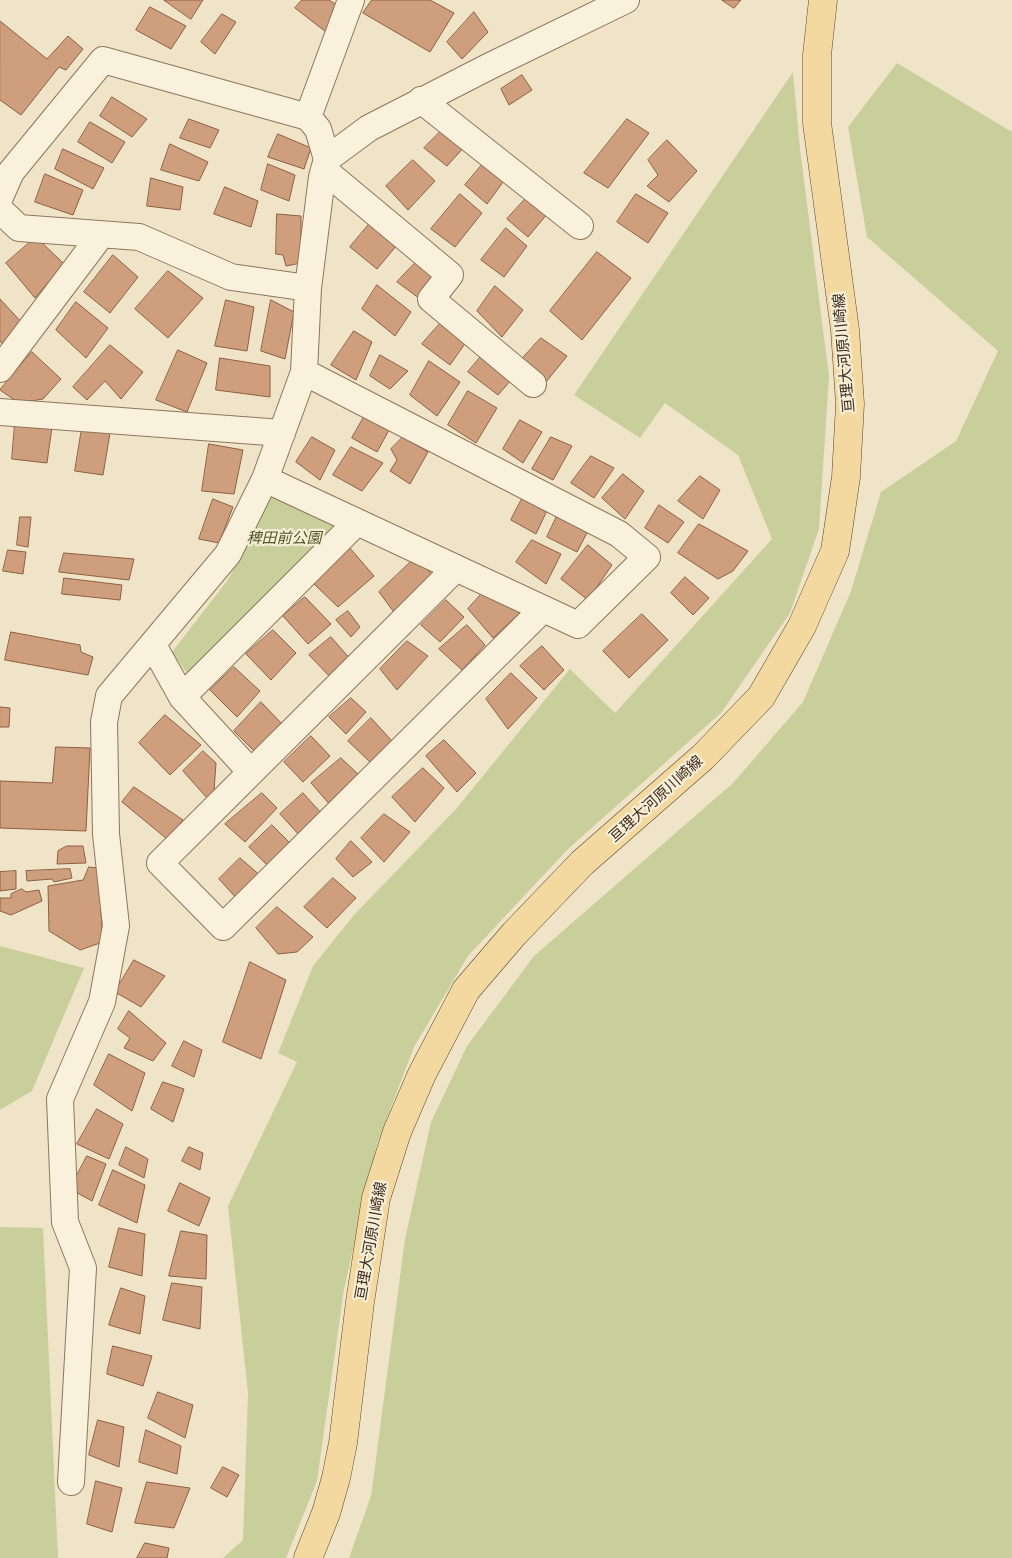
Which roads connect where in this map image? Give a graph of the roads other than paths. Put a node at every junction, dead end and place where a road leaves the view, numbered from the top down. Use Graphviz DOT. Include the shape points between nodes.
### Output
graph roads {
  1 [pos="351,0"];
  2 [pos="626,0"];
  3 [pos="823,0"];
  4 [pos="421,100"];
  5 [pos="308,117"];
  6 [pos="325,164"];
  7 [pos="0,197"];
  8 [pos="0,210"];
  9 [pos="580,226"];
  10 [pos="101,234"];
  11 [pos="308,288"];
  12 [pos="0,369"];
  13 [pos="304,372"];
  14 [pos="534,384"];
  15 [pos="0,412"];
  16 [pos="282,433"];
  17 [pos="265,479"];
  18 [pos="357,522"];
  19 [pos="456,568"];
  20 [pos="543,609"];
  21 [pos="152,645"];
  22 [pos="182,698"];
  23 [pos="251,772"];
  24 [pos="71,1482"];
  25 [pos="308,1558"];
  1 -- 5 [label="street"];
  2 -- 4 [label="street"];
  3 -- 25 [label="main road, 亘理大河原川崎線" via="817,55 817,123 845,330 850,404 846,477 835,551 802,626 761,697 703,758 582,863 514,934 466,990 422,1074 397,1132 376,1198 339,1460 326,1513"];
  4 -- 6 [label="street" via="368,128"];
  4 -- 9 [label="street"];
  5 -- 6 [label="street" via="318,129"];
  5 -- 7 [label="street" via="103,60 10,172"];
  6 -- 11 [label="street"];
  6 -- 14 [label="street" via="450,276 431,299"];
  8 -- 10 [label="street" via="18,228"];
  10 -- 11 [label="street" via="140,237 231,277"];
  10 -- 12 [label="street"];
  11 -- 13 [label="street"];
  13 -- 16 [label="street"];
  13 -- 20 [label="street" via="619,534 647,557 578,625"];
  15 -- 16 [label="street"];
  16 -- 17 [label="street"];
  17 -- 18 [label="street"];
  17 -- 21 [label="street" via="228,554"];
  18 -- 19 [label="street"];
  18 -- 22 [label="street"];
  19 -- 20 [label="street"];
  19 -- 23 [label="street"];
  20 -- 23 [label="street" via="223,927 160,863"];
  21 -- 22 [label="street"];
  21 -- 24 [label="street" via="109,696 104,722 106,834 116,926 102,1002 60,1098 65,1222 83,1268"];
  22 -- 23 [label="street"];
}
